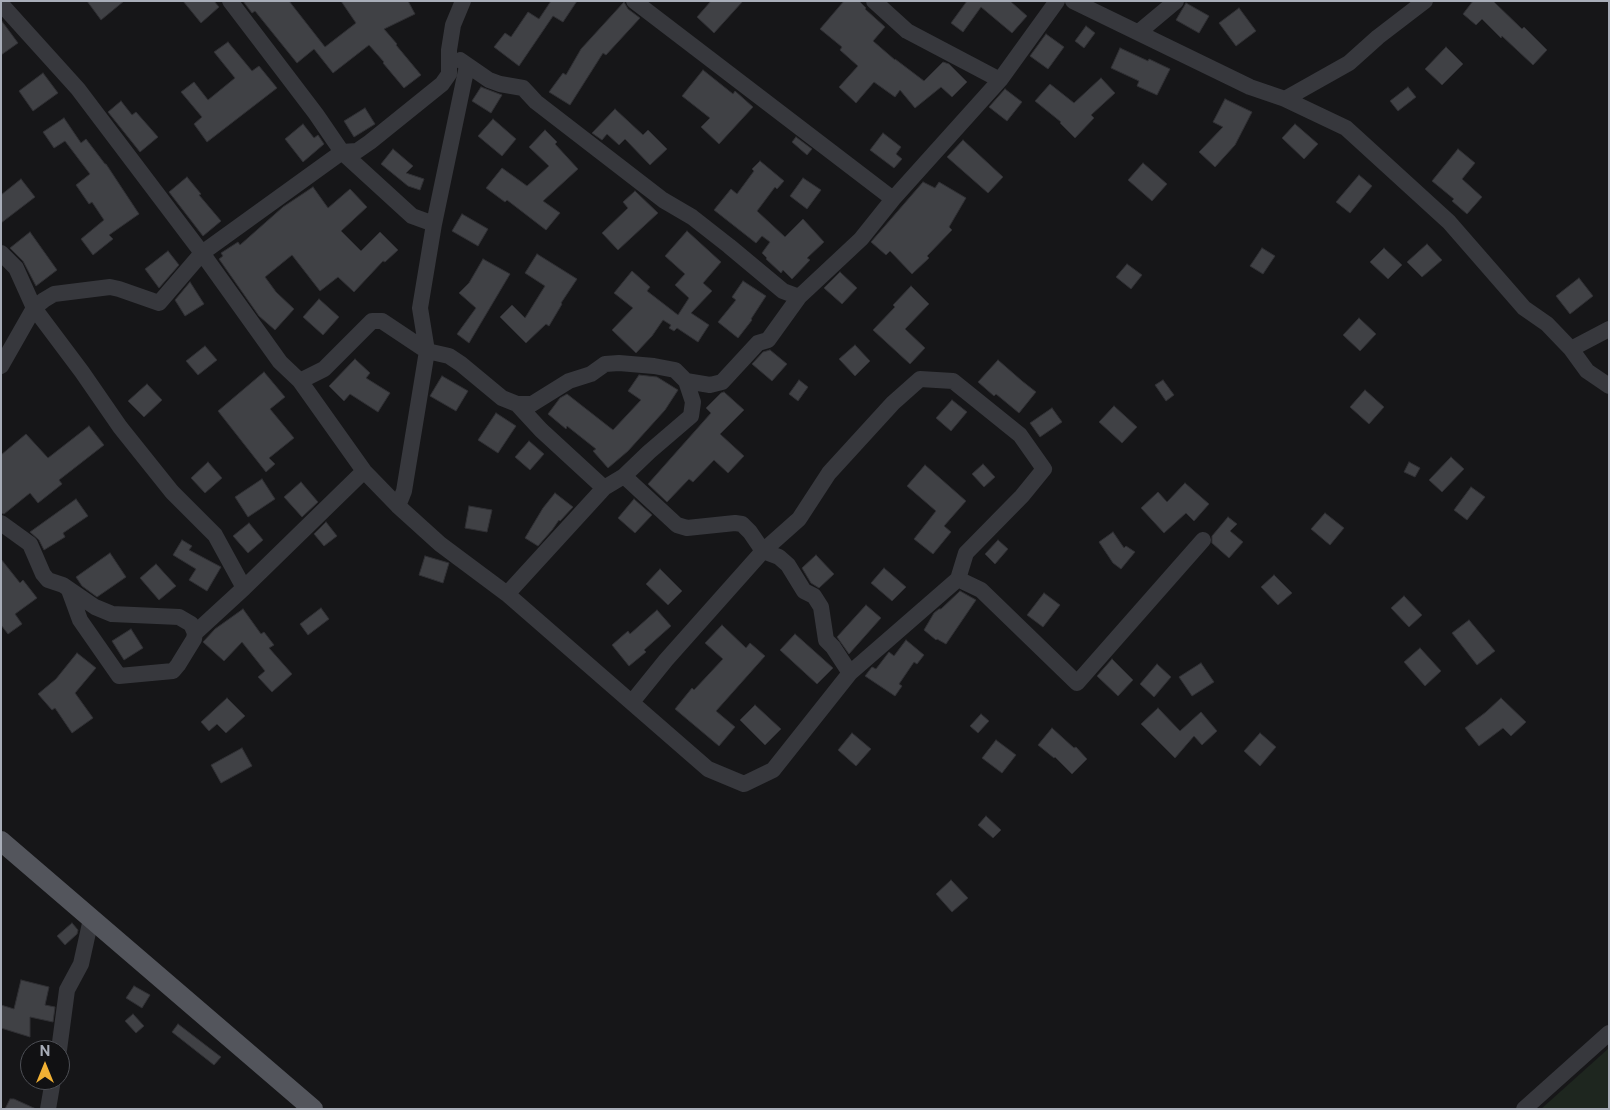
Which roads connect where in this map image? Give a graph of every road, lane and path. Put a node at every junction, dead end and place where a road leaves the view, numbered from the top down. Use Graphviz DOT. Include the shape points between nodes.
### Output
graph roads {
  1 [pos="230,1"];
  2 [pos="463,1"];
  3 [pos="634,1"];
  4 [pos="874,1"];
  5 [pos="1058,1"];
  6 [pos="1073,1"];
  7 [pos="1176,1"];
  8 [pos="1425,1"];
  9 [pos="4,5"];
  10 [pos="1139,32"];
  11 [pos="449,50"];
  12 [pos="467,66"];
  13 [pos="449,74"];
  14 [pos="1000,80"];
  15 [pos="1285,99"];
  16 [pos="342,152"];
  17 [pos="893,199"];
  18 [pos="434,224"];
  19 [pos="1,253"];
  20 [pos="202,253"];
  21 [pos="799,297"];
  22 [pos="34,308"];
  23 [pos="1609,329"];
  24 [pos="1571,350"];
  25 [pos="427,351"];
  26 [pos="1,366"];
  27 [pos="300,381"];
  28 [pos="686,381"];
  29 [pos="722,382"];
  30 [pos="1609,386"];
  31 [pos="517,404"];
  32 [pos="691,416"];
  33 [pos="364,471"];
  34 [pos="624,476"];
  35 [pos="604,488"];
  36 [pos="398,506"];
  37 [pos="1,523"];
  38 [pos="1203,540"];
  39 [pos="763,551"];
  40 [pos="958,579"];
  41 [pos="244,588"];
  42 [pos="69,590"];
  43 [pos="507,594"];
  44 [pos="195,633"];
  45 [pos="850,673"];
  46 [pos="632,702"];
  47 [pos="1,842"];
  48 [pos="92,919"];
  49 [pos="1609,1033"];
  50 [pos="60,1040"];
  51 [pos="51,1090"];
  52 [pos="48,1109"];
  53 [pos="313,1109"];
  54 [pos="1524,1109"];
  1 -- 16 [label="street"];
  2 -- 11 [label="street" via="453,25"];
  3 -- 17 [label="street"];
  4 -- 14 [label="street" via="907,31"];
  5 -- 14 [label="street"];
  6 -- 10 [label="street"];
  7 -- 10 [label="street"];
  8 -- 15 [label="street" via="1349,63"];
  9 -- 20 [label="street" via="78,89"];
  10 -- 15 [label="street" via="1250,87"];
  11 -- 12 [label="street"];
  11 -- 13 [label="street"];
  12 -- 13 [label="street"];
  12 -- 18 [label="street"];
  12 -- 21 [label="street" via="489,80 523,88 536,102 663,200 692,217 782,291"];
  13 -- 16 [label="street" via="442,84 370,142 357,151"];
  14 -- 17 [label="street"];
  15 -- 24 [label="street" via="1346,128 1449,222 1524,308 1547,324"];
  16 -- 18 [label="street" via="412,216"];
  16 -- 20 [label="street"];
  17 -- 21 [label="street" via="861,239"];
  18 -- 25 [label="street" via="420,308"];
  19 -- 22 [label="street" via="16,268"];
  20 -- 22 [label="street" via="159,303 110,287 54,294"];
  20 -- 27 [label="street" via="280,362"];
  21 -- 29 [label="street" via="768,340 758,343"];
  22 -- 26 [label="street"];
  22 -- 41 [label="street" via="120,427 172,492 215,535"];
  23 -- 24 [label="street"];
  24 -- 30 [label="street" via="1587,371"];
  25 -- 27 [label="street" via="382,321 372,321 324,369"];
  25 -- 31 [label="street" via="449,356 502,398"];
  25 -- 36 [label="street" via="404,491"];
  27 -- 33 [label="street"];
  28 -- 29 [label="street" via="710,385"];
  28 -- 31 [label="street" via="675,370 661,367 605,364 532,404"];
  28 -- 32 [label="street" via="693,402"];
  29 -- 32 [label="street"];
  31 -- 35 [label="street"];
  32 -- 34 [label="street"];
  33 -- 36 [label="street"];
  33 -- 41 [label="street"];
  34 -- 35 [label="street"];
  34 -- 39 [label="street" via="677,525 687,528 742,524"];
  35 -- 43 [label="street"];
  36 -- 43 [label="street" via="440,544"];
  37 -- 42 [label="street" via="30,544 48,580"];
  38 -- 40 [label="street" via="1077,683 981,590"];
  39 -- 40 [label="street" via="799,519 829,473 893,403 920,379 953,381 1020,434 1044,469 966,553"];
  39 -- 45 [label="street" via="779,557 788,565 804,591 814,596 821,607 826,640"];
  39 -- 46 [label="street"];
  40 -- 45 [label="street"];
  41 -- 44 [label="street"];
  42 -- 44 [label="street" via="112,614 179,617 191,624"];
  42 -- 44 [label="street" via="80,620 119,676 173,671"];
  43 -- 46 [label="street"];
  45 -- 46 [label="street" via="773,770 744,784 708,769"];
  47 -- 48 [label="main road"];
  48 -- 50 [label="street" via="81,964 67,990"];
  48 -- 53 [label="main road"];
  49 -- 54 [label="street"];
  51 -- 52 [label="street"];
}
